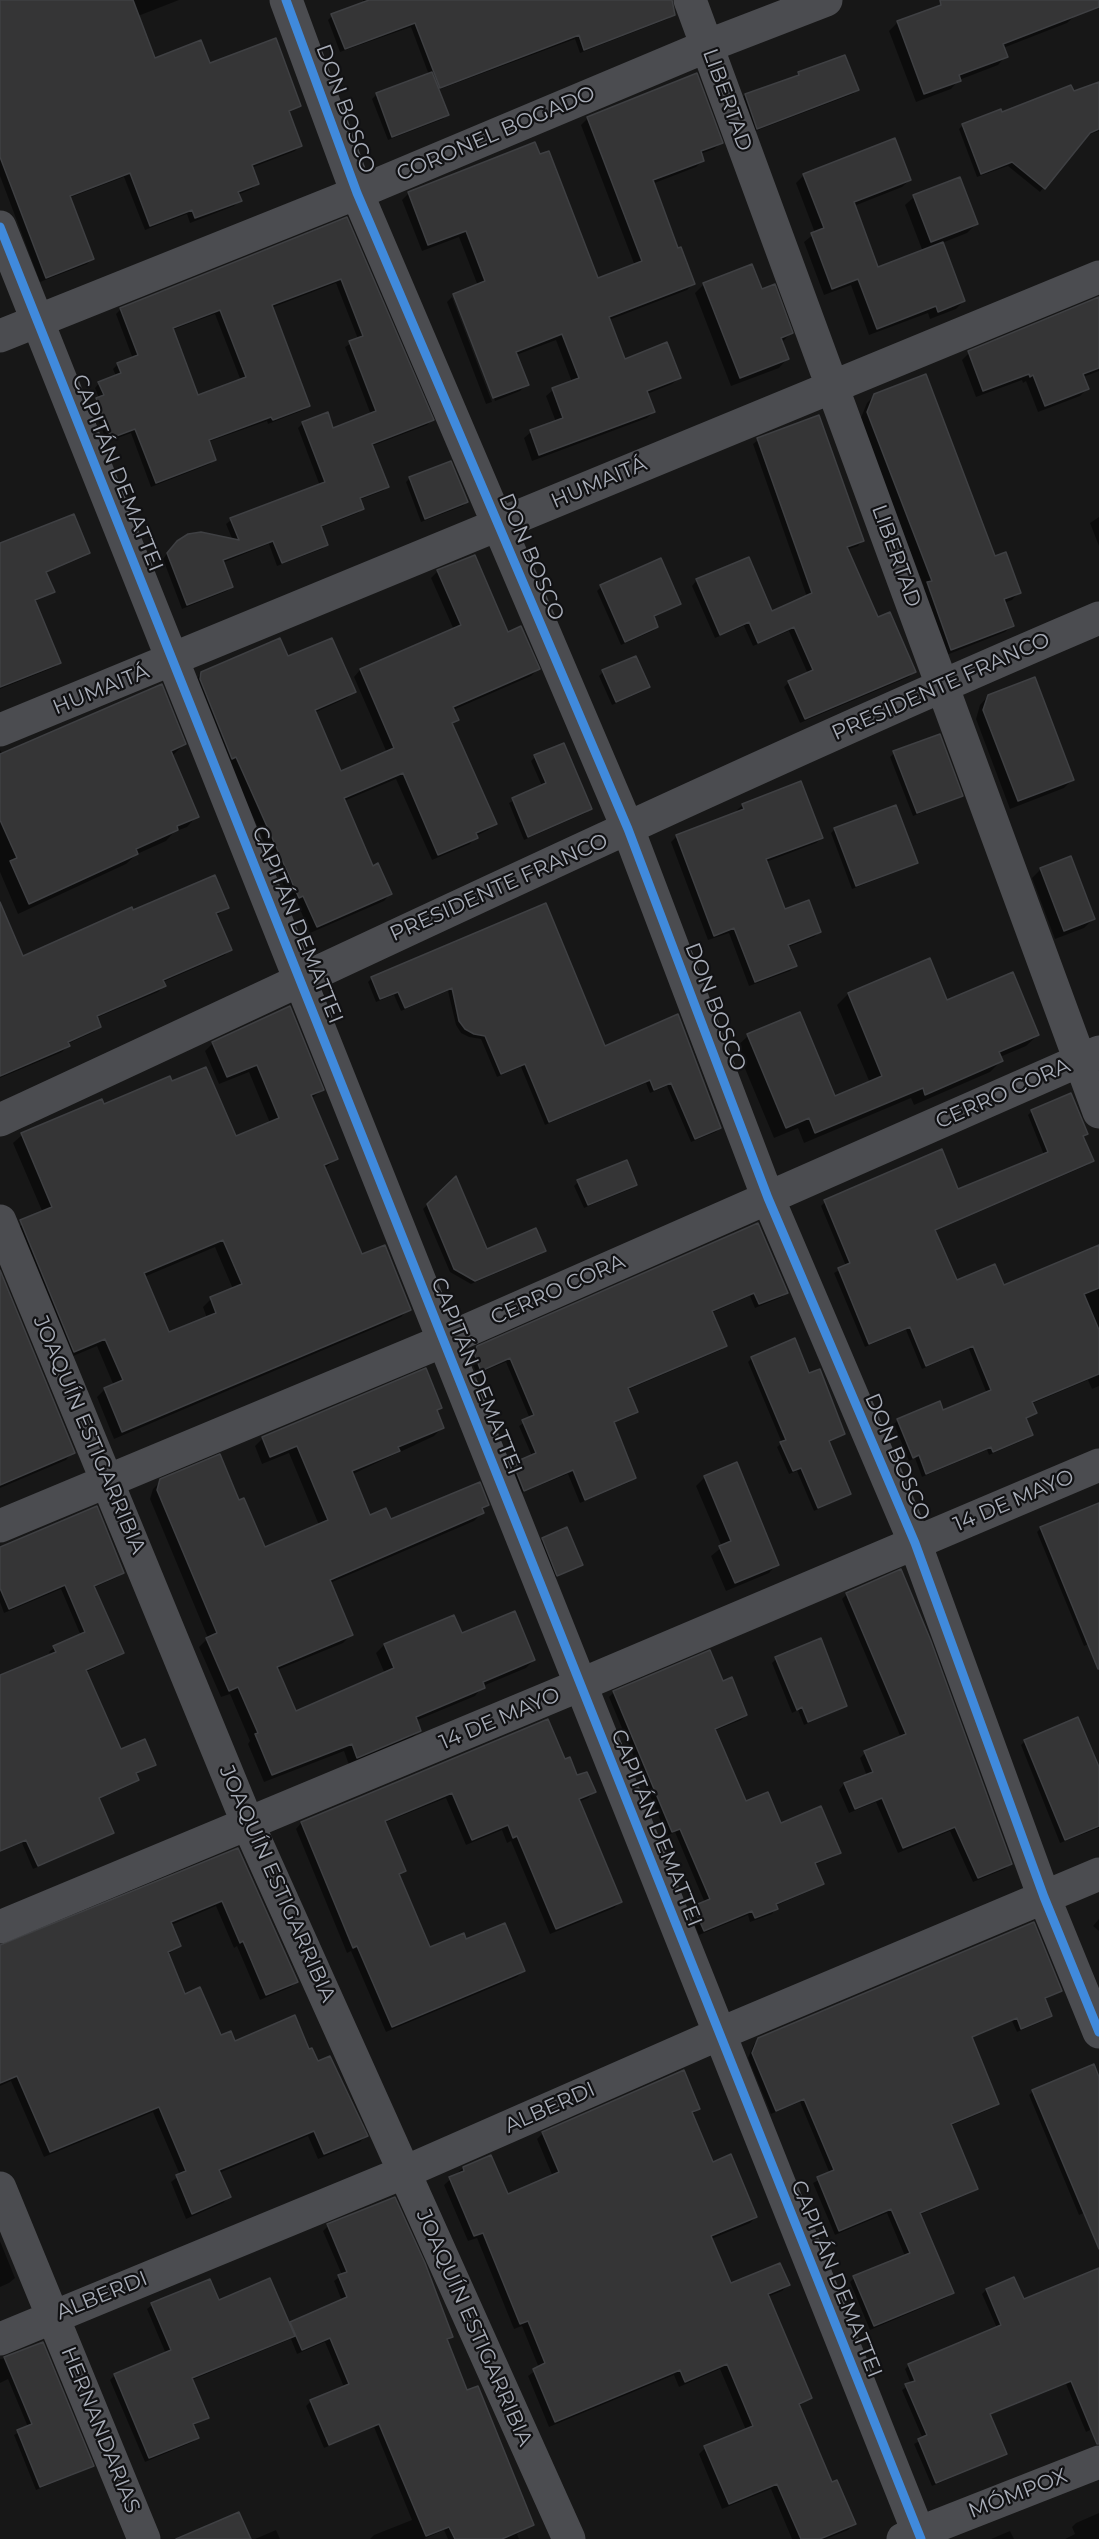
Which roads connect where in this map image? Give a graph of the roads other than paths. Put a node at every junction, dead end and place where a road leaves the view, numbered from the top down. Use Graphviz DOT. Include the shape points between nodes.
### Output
graph roads {
  1 [pos="286,0"];
  2 [pos="690,0"];
  3 [pos="826,0"];
  4 [pos="707,46"];
  5 [pos="357,193"];
  6 [pos="0,227"];
  7 [pos="1099,277"];
  8 [pos="38,321"];
  9 [pos="0,336"];
  10 [pos="834,385"];
  11 [pos="498,525"];
  12 [pos="1099,618"];
  13 [pos="172,661"];
  14 [pos="943,685"];
  15 [pos="0,730"];
  16 [pos="628,829"];
  17 [pos="299,979"];
  18 [pos="1089,1056"];
  19 [pos="1099,1112"];
  20 [pos="0,1120"];
  21 [pos="768,1198"];
  22 [pos="0,1221"];
  23 [pos="443,1341"];
  24 [pos="1099,1465"];
  25 [pos="108,1481"];
  26 [pos="0,1526"];
  27 [pos="915,1543"];
  28 [pos="580,1686"];
  29 [pos="248,1824"];
  30 [pos="1099,1874"];
  31 [pos="1044,1897"];
  32 [pos="0,1927"];
  33 [pos="1099,2032"];
  34 [pos="719,2034"];
  35 [pos="405,2172"];
  36 [pos="0,2188"];
  37 [pos="53,2317"];
  38 [pos="0,2339"];
  39 [pos="1099,2462"];
  40 [pos="914,2537"];
  41 [pos="144,2539"];
  42 [pos="569,2539"];
  1 -- 5 [label="street, DON BOSCO"];
  2 -- 4 [label="street, LIBERTAD"];
  3 -- 4 [label="street, CORONEL BOGADO"];
  4 -- 5 [label="street, CORONEL BOGADO"];
  4 -- 10 [label="street, LIBERTAD"];
  5 -- 8 [label="street, CORONEL BOGADO"];
  5 -- 11 [label="street, DON BOSCO"];
  6 -- 8 [label="street, CAPITÁN DEMATTEI"];
  7 -- 10 [label="street, HUMAITÁ"];
  8 -- 9 [label="street, CORONEL BOGADO"];
  8 -- 13 [label="street, CAPITÁN DEMATTEI"];
  10 -- 11 [label="street, HUMAITÁ"];
  10 -- 14 [label="street, LIBERTAD"];
  11 -- 13 [label="street, HUMAITÁ"];
  11 -- 16 [label="street, DON BOSCO"];
  12 -- 14 [label="street, PRESIDENTE FRANCO"];
  13 -- 15 [label="street, HUMAITÁ"];
  13 -- 17 [label="street, CAPITÁN DEMATTEI"];
  14 -- 16 [label="street, PRESIDENTE FRANCO"];
  14 -- 18 [label="street, LIBERTAD"];
  16 -- 17 [label="street, PRESIDENTE FRANCO"];
  16 -- 21 [label="street, DON BOSCO"];
  17 -- 20 [label="street, PRESIDENTE FRANCO"];
  17 -- 23 [label="street, CAPITÁN DEMATTEI"];
  18 -- 19 [label="street, LIBERTAD"];
  18 -- 21 [label="street, CERRO CORA"];
  21 -- 23 [label="street, CERRO CORA"];
  21 -- 27 [label="street, DON BOSCO"];
  22 -- 25 [label="street, JOAQUÍN ESTIGARRIBIA"];
  23 -- 25 [label="street, CERRO CORA"];
  23 -- 28 [label="street, CAPITÁN DEMATTEI"];
  24 -- 27 [label="street, 14 DE MAYO"];
  25 -- 26 [label="street, CERRO CORA"];
  25 -- 29 [label="street, JOAQUÍN ESTIGARRIBIA"];
  27 -- 28 [label="street, 14 DE MAYO"];
  27 -- 31 [label="street, DON BOSCO"];
  28 -- 29 [label="street, 14 DE MAYO"];
  28 -- 34 [label="street, CAPITÁN DEMATTEI"];
  29 -- 32 [label="street, 14 DE MAYO"];
  29 -- 35 [label="street, JOAQUÍN ESTIGARRIBIA"];
  30 -- 31 [label="street, ALBERDI"];
  31 -- 33 [label="street, DON BOSCO"];
  31 -- 34 [label="street, ALBERDI"];
  34 -- 35 [label="street, ALBERDI"];
  34 -- 40 [label="street, CAPITÁN DEMATTEI"];
  35 -- 37 [label="street, ALBERDI"];
  35 -- 42 [label="street, JOAQUÍN ESTIGARRIBIA"];
  36 -- 37 [label="street, HERNANDARIAS"];
  37 -- 38 [label="street, ALBERDI"];
  37 -- 41 [label="street, HERNANDARIAS"];
  39 -- 40 [label="street, MÓMPOX"];
}
